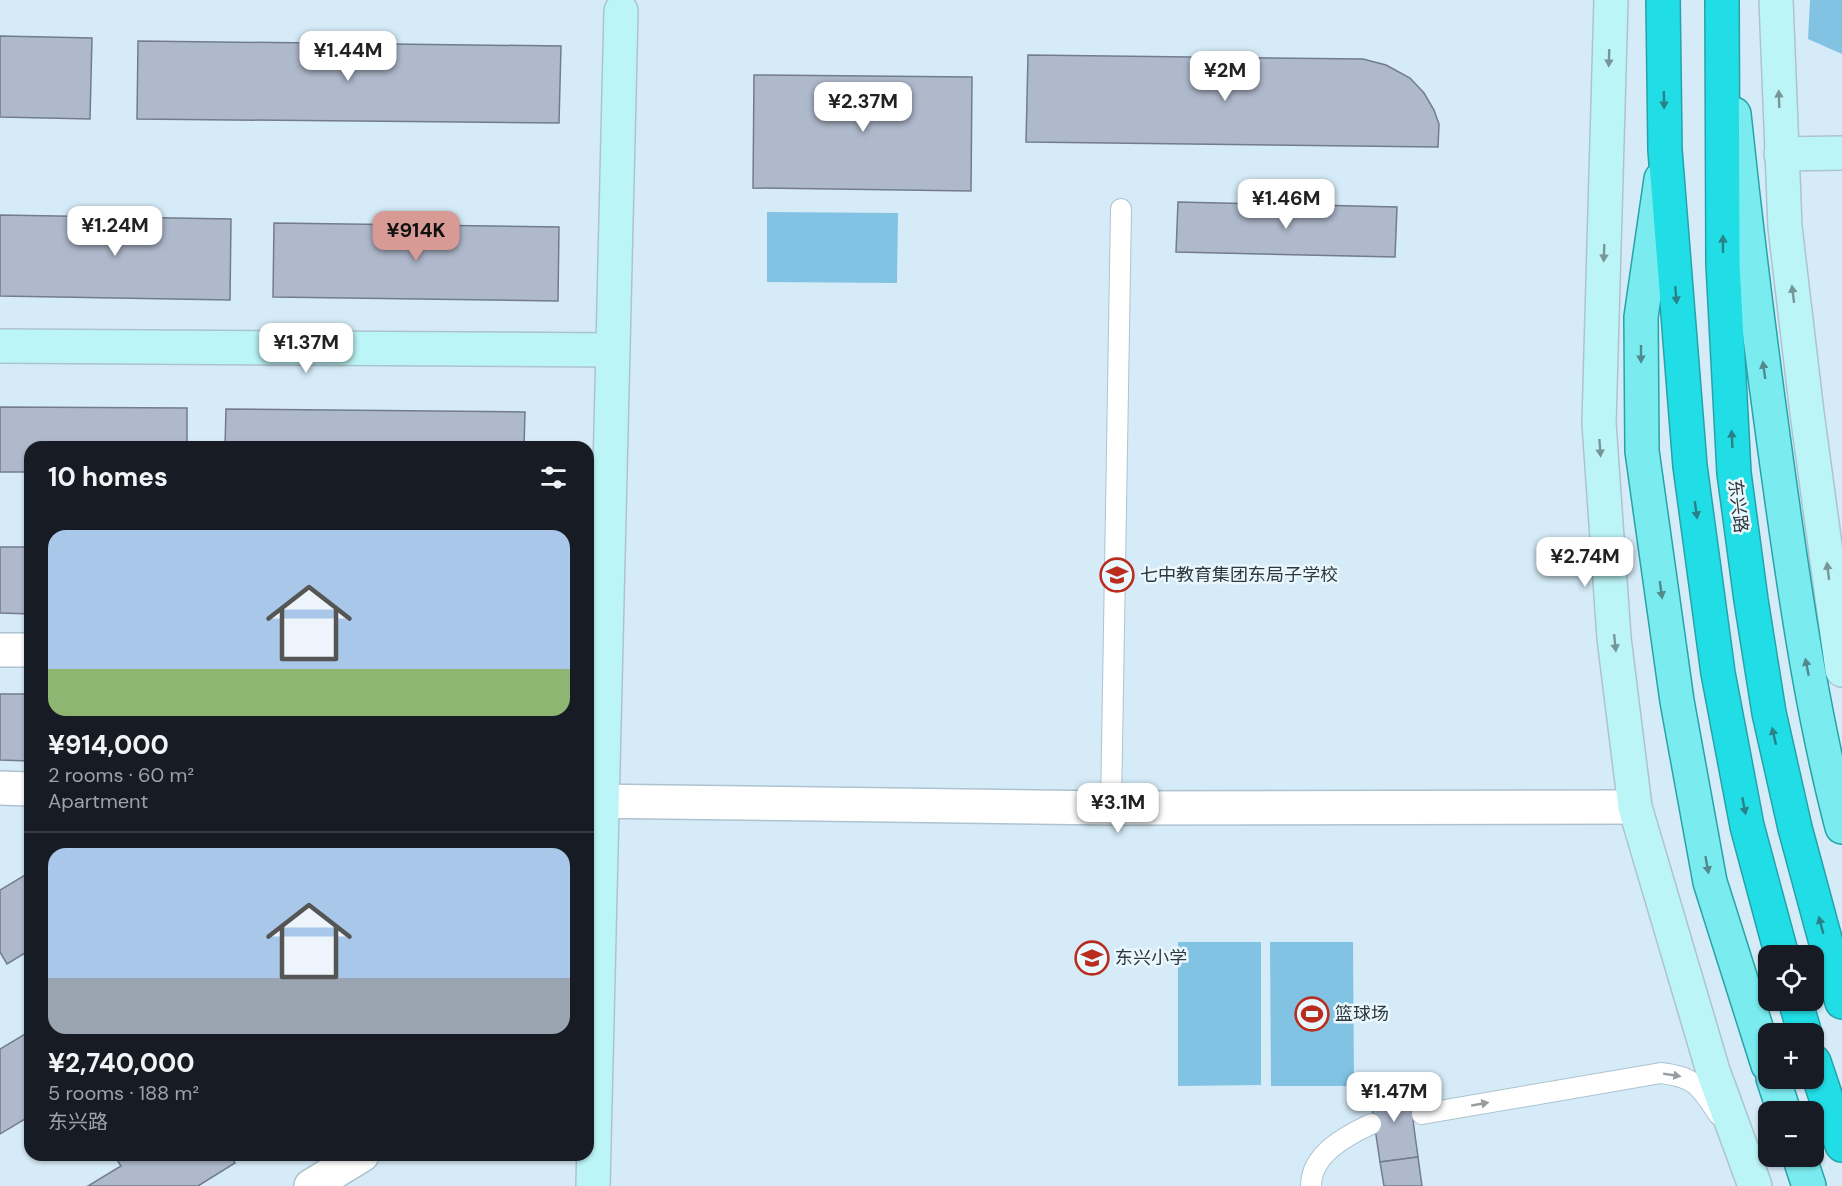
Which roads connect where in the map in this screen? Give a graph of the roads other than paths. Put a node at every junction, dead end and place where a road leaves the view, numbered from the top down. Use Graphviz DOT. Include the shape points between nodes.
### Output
graph roads {
  1 [pos="1611,0"];
  2 [pos="1663,0"];
  3 [pos="1722,0"];
  4 [pos="1776,0"];
  5 [pos="621,11"];
  6 [pos="1665,150"];
  7 [pos="1842,153"];
  8 [pos="1781,154"];
  9 [pos="1122,208"];
  10 [pos="0,346"];
  11 [pos="613,350"];
  12 [pos="0,650"];
  13 [pos="24,650"];
  14 [pos="597,652"];
  15 [pos="1842,670"];
  16 [pos="0,788"];
  17 [pos="24,789"];
  18 [pos="595,801"];
  19 [pos="1635,807"];
  20 [pos="1111,808"];
  21 [pos="1842,827"];
  22 [pos="594,876"];
  23 [pos="1779,945"];
  24 [pos="1842,1002"];
  25 [pos="1758,1033"];
  26 [pos="1823,1089"];
  27 [pos="1422,1114"];
  28 [pos="1371,1124"];
  29 [pos="1842,1145"];
  30 [pos="1742,1150"];
  31 [pos="352,1161"];
  32 [pos="592,1161"];
  33 [pos="1803,1167"];
  34 [pos="311,1186"];
  35 [pos="593,1186"];
  36 [pos="1311,1186"];
  37 [pos="1755,1186"];
  38 [pos="1809,1186"];
  1 -- 19 [label="main road, one-way" via="1599,423 1614,638"];
  2 -- 6 [label="highway, one-way"];
  21 -- 3 [label="main road, one-way" via="1804,648 1778,474 1750,270"];
  24 -- 3 [label="highway, 东兴路, one-way" via="1795,828 1769,712 1734,472 1723,264"];
  8 -- 4 [label="main road, one-way"];
  5 -- 11 [label="main road"];
  6 -- 23 [label="highway, one-way" via="1690,466 1718,673 1747,826"];
  6 -- 25 [label="main road, one-way" via="1641,317 1642,452 1677,701 1710,882"];
  7 -- 8 [label="main road"];
  15 -- 8 [label="main road, one-way" via="1786,239"];
  9 -- 20 [label="lane"];
  10 -- 11 [label="main road"];
  11 -- 14 [label="main road"];
  12 -- 13 [label="street"];
  14 -- 18 [label="main road"];
  16 -- 17 [label="street"];
  18 -- 20 [label="street"];
  18 -- 22 [label="main road"];
  19 -- 20 [label="street"];
  19 -- 30 [label="main road" via="1713,1071"];
  26 -- 29 [label="highway"];
  27 -- 30 [label="lane, one-way" via="1670,1074 1695,1082"];
  28 -- 36 [label="lane" via="1325,1153"];
  30 -- 37 [label="main road"];
  31 -- 34 [label="street"];
  32 -- 35 [label="main road"];
  33 -- 38 [label="main road"];
}
